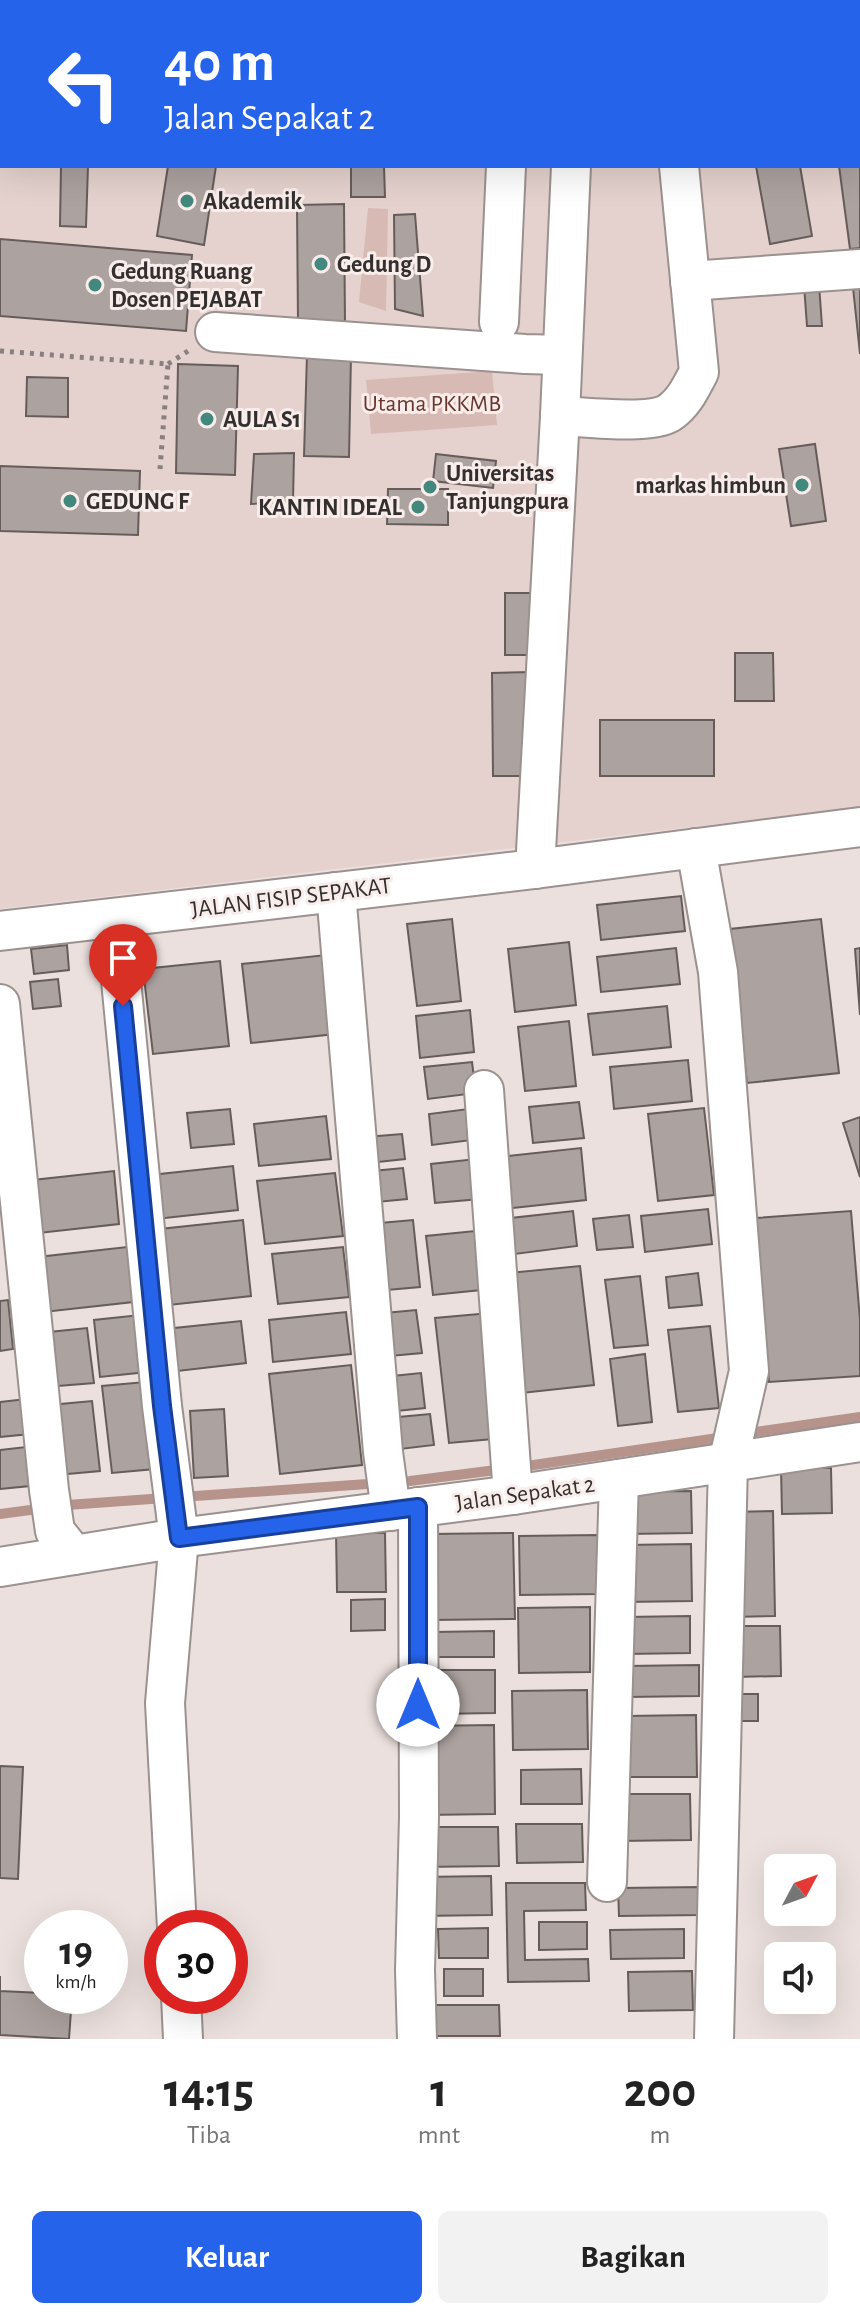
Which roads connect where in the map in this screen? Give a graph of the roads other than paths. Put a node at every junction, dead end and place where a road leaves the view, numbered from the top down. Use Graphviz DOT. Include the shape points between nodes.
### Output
graph roads {
  1 [pos="506,168"];
  2 [pos="571,168"];
  3 [pos="679,168"];
  4 [pos="860,269"];
  5 [pos="690,281"];
  6 [pos="499,322"];
  7 [pos="215,332"];
  8 [pos="562,355"];
  9 [pos="560,416"];
  10 [pos="860,827"];
  11 [pos="696,848"];
  12 [pos="535,869"];
  13 [pos="336,892"];
  14 [pos="115,918"];
  15 [pos="0,931"];
  16 [pos="0,1004"];
  17 [pos="484,1090"];
  18 [pos="860,1442"];
  19 [pos="731,1447"];
  20 [pos="512,1473"];
  21 [pos="619,1479"];
  22 [pos="399,1504"];
  23 [pos="178,1528"];
  24 [pos="64,1543"];
  25 [pos="0,1567"];
  26 [pos="607,1882"];
  27 [pos="176,1910"];
  28 [pos="182,2014"];
  29 [pos="183,2039"];
  30 [pos="417,2039"];
  31 [pos="714,2039"];
  1 -- 6 [label="street"];
  2 -- 8 [label="street"];
  3 -- 5 [label="street"];
  4 -- 5 [label="street"];
  5 -- 9 [label="street" via="699,372 683,399 654,419"];
  7 -- 8 [label="street"];
  8 -- 9 [label="street"];
  9 -- 12 [label="street"];
  10 -- 11 [label="street, JALAN FISIP SEPAKAT"];
  11 -- 12 [label="street, JALAN FISIP SEPAKAT"];
  11 -- 19 [label="street" via="718,972 749,1371"];
  12 -- 13 [label="street, JALAN FISIP SEPAKAT"];
  13 -- 14 [label="street, JALAN FISIP SEPAKAT"];
  13 -- 22 [label="street" via="383,1452"];
  14 -- 15 [label="street, JALAN FISIP SEPAKAT"];
  14 -- 23 [label="street"];
  16 -- 24 [label="street" via="49,1490"];
  17 -- 20 [label="street"];
  18 -- 19 [label="street, Jalan Sepakat 2"];
  19 -- 21 [label="street, Jalan Sepakat 2"];
  19 -- 31 [label="street"];
  20 -- 21 [label="street, Jalan Sepakat 2"];
  20 -- 22 [label="street, Jalan Sepakat 2"];
  21 -- 26 [label="street"];
  22 -- 23 [label="street, Jalan Sepakat 2"];
  22 -- 30 [label="street" via="419,1817"];
  23 -- 24 [label="street, Jalan Sepakat 2"];
  23 -- 27 [label="street" via="165,1703"];
  24 -- 25 [label="street, Jalan Sepakat 2"];
  28 -- 29 [label="street"];
}
